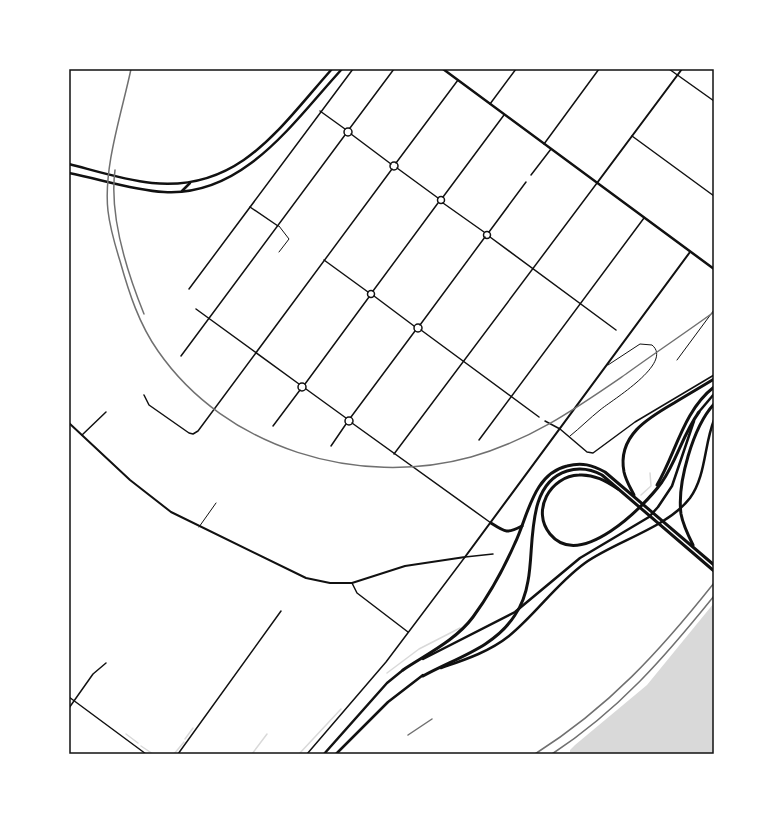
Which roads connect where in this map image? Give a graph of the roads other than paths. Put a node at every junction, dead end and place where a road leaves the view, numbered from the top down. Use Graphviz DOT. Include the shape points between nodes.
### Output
graph roads {
  1 [pos="332,69"];
  2 [pos="342,69"];
  3 [pos="353,69"];
  4 [pos="394,69"];
  5 [pos="443,69"];
  6 [pos="516,69"];
  7 [pos="599,69"];
  8 [pos="669,69"];
  9 [pos="682,69"];
  10 [pos="677,75"];
  11 [pos="458,80"];
  12 [pos="714,101"];
  13 [pos="490,104"];
  14 [pos="320,111"];
  15 [pos="504,115"];
  16 [pos="350,128"];
  17 [pos="344,129"];
  18 [pos="351,134"];
  19 [pos="345,135"];
  20 [pos="632,136"];
  21 [pos="544,144"];
  22 [pos="551,149"];
  23 [pos="396,163"];
  24 [pos="69,164"];
  25 [pos="391,164"];
  26 [pos="397,168"];
  27 [pos="392,169"];
  28 [pos="69,173"];
  29 [pos="531,176"];
  30 [pos="526,182"];
  31 [pos="190,183"];
  32 [pos="597,183"];
  33 [pos="182,190"];
  34 [pos="714,196"];
  35 [pos="443,197"];
  36 [pos="438,198"];
  37 [pos="444,202"];
  38 [pos="438,203"];
  39 [pos="250,206"];
  40 [pos="644,218"];
  41 [pos="279,226"];
  42 [pos="484,232"];
  43 [pos="489,232"];
  44 [pos="490,237"];
  45 [pos="485,238"];
  46 [pos="279,252"];
  47 [pos="690,252"];
  48 [pos="324,260"];
  49 [pos="533,269"];
  50 [pos="714,269"];
  51 [pos="189,289"];
  52 [pos="373,291"];
  53 [pos="368,292"];
  54 [pos="374,296"];
  55 [pos="369,297"];
  56 [pos="580,304"];
  57 [pos="196,309"];
  58 [pos="714,310"];
  59 [pos="210,319"];
  60 [pos="420,325"];
  61 [pos="414,326"];
  62 [pos="421,330"];
  63 [pos="616,330"];
  64 [pos="415,331"];
  65 [pos="256,353"];
  66 [pos="181,356"];
  67 [pos="676,360"];
  68 [pos="464,362"];
  69 [pos="606,366"];
  70 [pos="714,375"];
  71 [pos="714,379"];
  72 [pos="299,384"];
  73 [pos="305,384"];
  74 [pos="714,387"];
  75 [pos="306,389"];
  76 [pos="300,390"];
  77 [pos="714,394"];
  78 [pos="144,395"];
  79 [pos="512,397"];
  80 [pos="714,404"];
  81 [pos="106,412"];
  82 [pos="698,412"];
  83 [pos="351,417"];
  84 [pos="539,417"];
  85 [pos="346,418"];
  86 [pos="714,420"];
  87 [pos="545,421"];
  88 [pos="69,423"];
  89 [pos="352,423"];
  90 [pos="346,424"];
  91 [pos="273,426"];
  92 [pos="560,429"];
  93 [pos="82,435"];
  94 [pos="570,437"];
  95 [pos="479,440"];
  96 [pos="331,446"];
  97 [pos="394,454"];
  98 [pos="629,492"];
  99 [pos="650,497"];
  100 [pos="216,503"];
  101 [pos="491,523"];
  102 [pos="522,526"];
  103 [pos="199,527"];
  104 [pos="695,548"];
  105 [pos="493,554"];
  106 [pos="465,557"];
  107 [pos="714,565"];
  108 [pos="714,571"];
  109 [pos="352,582"];
  110 [pos="281,612"];
  111 [pos="408,632"];
  112 [pos="106,663"];
  113 [pos="403,670"];
  114 [pos="423,676"];
  115 [pos="69,697"];
  116 [pos="74,700"];
  117 [pos="69,708"];
  118 [pos="146,754"];
  119 [pos="178,754"];
  120 [pos="307,754"];
  121 [pos="324,754"];
  122 [pos="336,754"];
  1 -- 31 [label="main road" via="254,154 220,174"];
  2 -- 33 [label="main road" via="273,145 252,164 219,182"];
  3 -- 14 [label="street"];
  4 -- 16 [label="street"];
  5 -- 11 [label="main road"];
  6 -- 13 [label="street"];
  7 -- 21 [label="street"];
  8 -- 10 [label="street"];
  9 -- 10 [label="street"];
  10 -- 12 [label="street"];
  10 -- 20 [label="street"];
  11 -- 13 [label="main road"];
  11 -- 23 [label="street"];
  13 -- 15 [label="main road"];
  14 -- 17 [label="street"];
  14 -- 39 [label="street"];
  15 -- 21 [label="main road"];
  15 -- 35 [label="street"];
  16 -- 17 [label="street"];
  16 -- 18 [label="street"];
  17 -- 19 [label="street"];
  18 -- 19 [label="street"];
  18 -- 25 [label="street"];
  19 -- 41 [label="street"];
  20 -- 32 [label="street"];
  20 -- 34 [label="street"];
  21 -- 22 [label="main road"];
  22 -- 29 [label="street"];
  22 -- 32 [label="main road"];
  23 -- 25 [label="street"];
  23 -- 26 [label="street"];
  24 -- 31 [label="main road" via="151,183"];
  25 -- 27 [label="street"];
  26 -- 27 [label="street"];
  26 -- 36 [label="street"];
  27 -- 48 [label="street"];
  28 -- 33 [label="main road" via="136,188 165,192"];
  30 -- 43 [label="street"];
  31 -- 33 [label="main road"];
  32 -- 40 [label="main road"];
  32 -- 49 [label="street"];
  35 -- 36 [label="street"];
  35 -- 37 [label="street"];
  36 -- 38 [label="street"];
  37 -- 38 [label="street"];
  37 -- 42 [label="street"];
  38 -- 52 [label="street"];
  39 -- 41 [label="street"];
  39 -- 51 [label="street"];
  40 -- 47 [label="main road"];
  40 -- 56 [label="street"];
  41 -- 46 [label="lane" via="289,239"];
  41 -- 59 [label="street"];
  42 -- 43 [label="street"];
  42 -- 45 [label="street"];
  43 -- 44 [label="street"];
  44 -- 45 [label="street"];
  44 -- 49 [label="street"];
  45 -- 60 [label="street"];
  47 -- 50 [label="main road"];
  47 -- 69 [label="street"];
  48 -- 53 [label="street"];
  48 -- 65 [label="street"];
  49 -- 56 [label="street"];
  49 -- 68 [label="street"];
  52 -- 53 [label="street"];
  52 -- 54 [label="street"];
  53 -- 55 [label="street"];
  54 -- 55 [label="street"];
  54 -- 61 [label="street"];
  55 -- 73 [label="street"];
  56 -- 63 [label="street"];
  56 -- 79 [label="street"];
  57 -- 59 [label="street"];
  58 -- 67 [label="lane"];
  59 -- 65 [label="street"];
  59 -- 66 [label="street"];
  60 -- 61 [label="street"];
  60 -- 62 [label="street"];
  61 -- 64 [label="street"];
  62 -- 64 [label="street"];
  62 -- 68 [label="street"];
  64 -- 83 [label="street"];
  65 -- 72 [label="street"];
  65 -- 78 [label="street" via="198,432 193,434 149,405"];
  68 -- 79 [label="street"];
  68 -- 97 [label="street"];
  69 -- 92 [label="street"];
  69 -- 94 [label="lane" via="642,344 652,345 657,352 654,363 633,386"];
  70 -- 94 [label="street" via="635,422 598,451 591,453"];
  71 -- 98 [label="highway" via="650,418 633,433 623,460"];
  72 -- 73 [label="street"];
  72 -- 76 [label="street"];
  73 -- 75 [label="street"];
  74 -- 99 [label="highway" via="690,416"];
  75 -- 76 [label="street"];
  75 -- 85 [label="street"];
  76 -- 91 [label="street"];
  77 -- 82 [label="main road"];
  79 -- 84 [label="street"];
  79 -- 95 [label="street"];
  80 -- 104 [label="highway" via="701,420 694,436 680,504 682,521"];
  81 -- 93 [label="street"];
  82 -- 99 [label="highway" via="662,481"];
  82 -- 113 [label="main road" via="672,486 658,507 635,526 580,558 515,612"];
  83 -- 85 [label="street"];
  83 -- 89 [label="street"];
  85 -- 90 [label="street"];
  86 -- 114 [label="main road" via="698,483 682,507 653,526 595,556 568,576 513,632 495,646"];
  87 -- 92 [label="street"];
  88 -- 93 [label="street"];
  89 -- 90 [label="street"];
  89 -- 97 [label="street"];
  90 -- 96 [label="street"];
  92 -- 94 [label="street"];
  92 -- 101 [label="street"];
  93 -- 103 [label="street" via="147,495"];
  97 -- 101 [label="street"];
  98 -- 99 [label="highway" via="590,476 566,478 555,485 544,500 543,522 552,536 562,544 585,545 604,536"];
  98 -- 102 [label="highway" via="594,466 581,464 562,467 550,474 537,489"];
  98 -- 104 [label="highway"];
  98 -- 108 [label="highway"];
  98 -- 114 [label="highway" via="592,470 570,470 553,478 538,502 528,582 515,616 484,646"];
  100 -- 103 [label="lane"];
  101 -- 102 [label="highway" via="502,531 510,532"];
  101 -- 106 [label="street"];
  102 -- 113 [label="highway" via="502,569 473,617 459,632"];
  103 -- 109 [label="street" via="306,578 330,583"];
  104 -- 107 [label="highway"];
  105 -- 106 [label="street"];
  106 -- 109 [label="street" via="405,566"];
  106 -- 111 [label="street"];
  109 -- 111 [label="street" via="357,593"];
  110 -- 119 [label="street"];
  111 -- 120 [label="street" via="386,662"];
  112 -- 116 [label="street" via="93,674"];
  113 -- 121 [label="main road" via="387,684"];
  114 -- 122 [label="main road" via="388,702"];
  115 -- 116 [label="street"];
  116 -- 117 [label="street"];
  116 -- 118 [label="street"];
}
